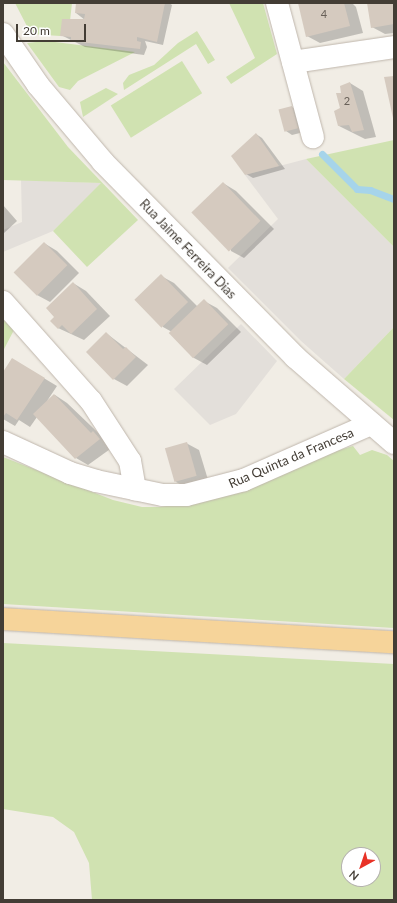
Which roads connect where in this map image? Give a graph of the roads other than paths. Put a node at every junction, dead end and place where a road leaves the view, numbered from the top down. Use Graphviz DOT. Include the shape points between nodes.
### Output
graph roads {
  1 [pos="277,3"];
  2 [pos="3,34"];
  3 [pos="394,47"];
  4 [pos="293,62"];
  5 [pos="313,137"];
  6 [pos="3,302"];
  7 [pos="371,424"];
  8 [pos="3,442"];
  9 [pos="394,443"];
  10 [pos="135,490"];
  11 [pos="3,619"];
  12 [pos="394,642"];
  1 -- 4 [label="street"];
  2 -- 7 [label="street, Rua Jaime Ferreira Dias" via="38,85 103,162 285,347"];
  3 -- 4 [label="street"];
  4 -- 5 [label="street"];
  6 -- 10 [label="street" via="91,401 130,461"];
  7 -- 9 [label="street, Rua Jaime Ferreira Dias"];
  7 -- 10 [label="street, Rua Quinta da Francesa" via="244,480 211,490 186,495"];
  8 -- 10 [label="street, Rua Quinta da Francesa" via="70,473"];
  11 -- 12 [label="main road"];
}
